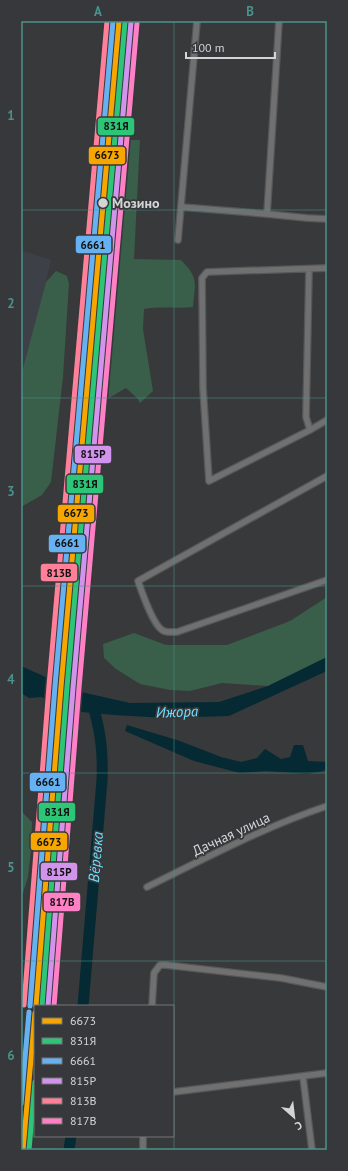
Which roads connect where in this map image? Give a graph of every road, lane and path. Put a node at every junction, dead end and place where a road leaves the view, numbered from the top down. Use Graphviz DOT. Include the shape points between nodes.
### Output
graph roads {
  1 [pos="197,21"];
  2 [pos="279,21"];
  3 [pos="181,207"];
  4 [pos="267,214"];
  5 [pos="327,219"];
  6 [pos="178,240"];
  7 [pos="327,268"];
  8 [pos="309,269"];
  9 [pos="327,420"];
  10 [pos="310,430"];
  11 [pos="327,476"];
  12 [pos="327,580"];
  13 [pos="327,806"];
  14 [pos="147,887"];
  15 [pos="327,987"];
  16 [pos="152,1005"];
  17 [pos="327,1073"];
  18 [pos="303,1077"];
  19 [pos="174,1092"];
  20 [pos="144,1137"];
  21 [pos="143,1150"];
  22 [pos="312,1150"];
  1 -- 3 [label="street"];
  2 -- 4 [label="street"];
  3 -- 4 [label="street"];
  3 -- 6 [label="street"];
  4 -- 5 [label="street"];
  7 -- 8 [label="street"];
  8 -- 10 [label="street" via="306,418"];
  8 -- 10 [label="street" via="207,272 202,278 203,388 209,481"];
  9 -- 10 [label="street"];
  11 -- 12 [label="street" via="138,581 155,623 168,632 177,632"];
  13 -- 14 [label="street, Дачная улица" via="224,849"];
  15 -- 16 [label="street" via="160,965 154,973"];
  17 -- 18 [label="street"];
  18 -- 19 [label="street"];
  18 -- 22 [label="street"];
  20 -- 21 [label="street"];
}
